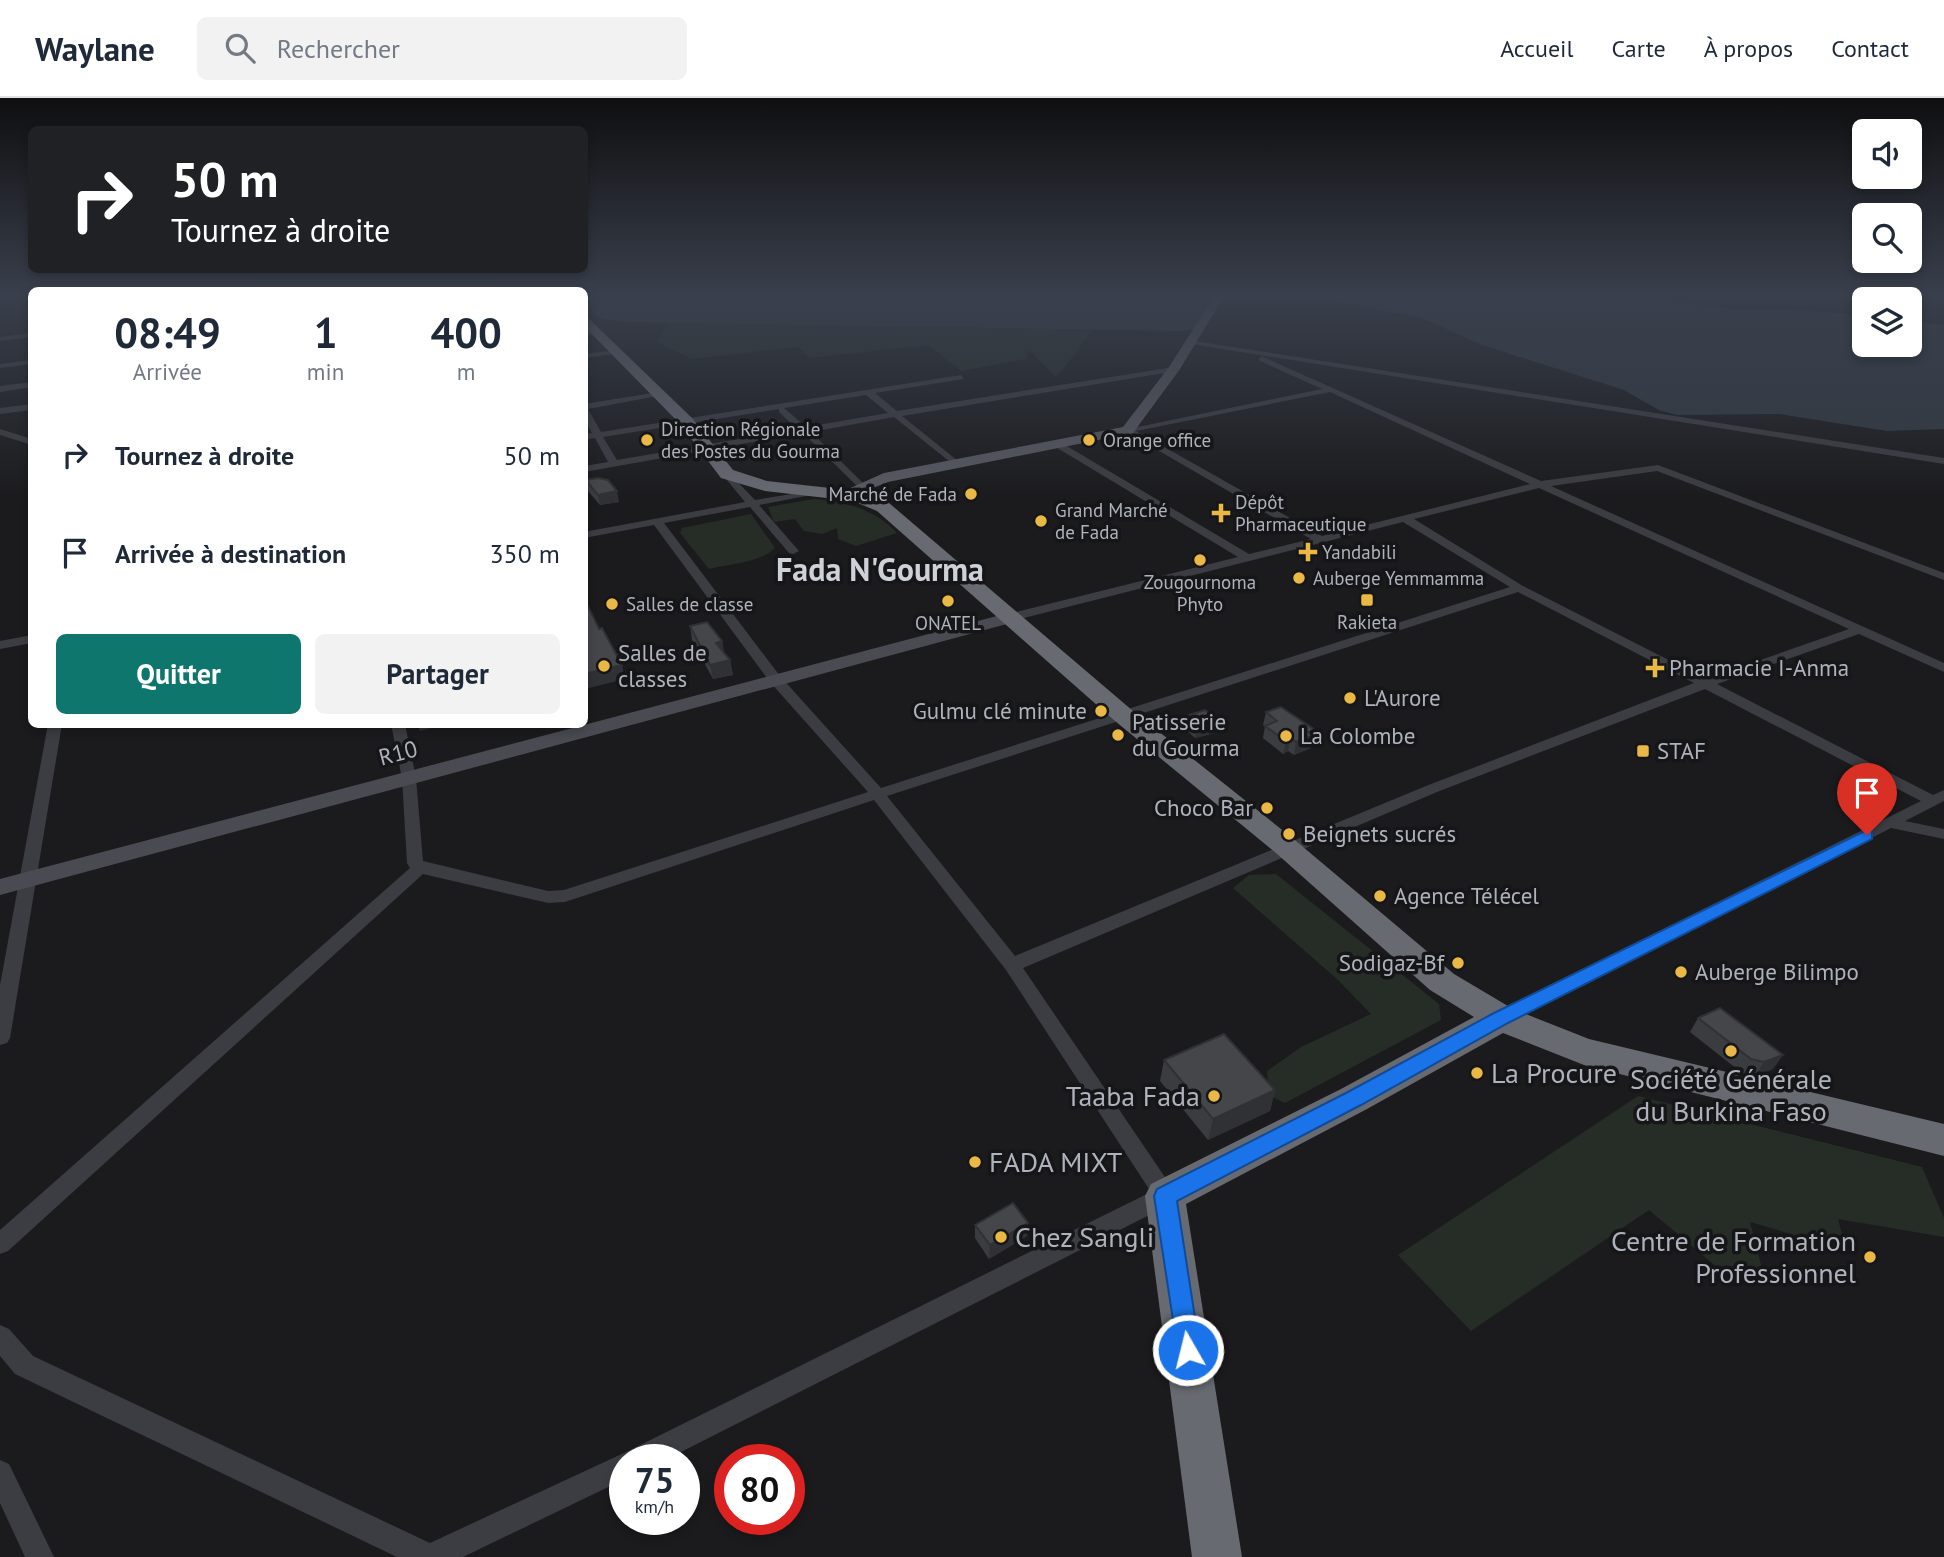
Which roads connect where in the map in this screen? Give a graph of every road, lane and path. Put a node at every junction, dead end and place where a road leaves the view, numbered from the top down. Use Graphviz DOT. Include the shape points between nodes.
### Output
graph roads {
  1 [pos="23,363"];
  2 [pos="626,363"];
  3 [pos="1178,363"];
  4 [pos="1269,363"];
  5 [pos="1324,363"];
  6 [pos="0,366"];
  7 [pos="1174,369"];
  8 [pos="961,377"];
  9 [pos="28,385"];
  10 [pos="0,389"];
  11 [pos="1329,390"];
  12 [pos="867,391"];
  13 [pos="659,395"];
  14 [pos="28,408"];
  15 [pos="588,408"];
  16 [pos="782,410"];
  17 [pos="0,411"];
  18 [pos="588,416"];
  19 [pos="893,416"];
  20 [pos="686,421"];
  21 [pos="1128,430"];
  22 [pos="807,431"];
  23 [pos="0,432"];
  24 [pos="28,435"];
  25 [pos="599,435"];
  26 [pos="17,436"];
  27 [pos="588,436"];
  28 [pos="28,440"];
  29 [pos="1057,444"];
  30 [pos="707,447"];
  31 [pos="1944,461"];
  32 [pos="955,463"];
  33 [pos="614,464"];
  34 [pos="588,467"];
  35 [pos="727,474"];
  36 [pos="1542,484"];
  37 [pos="852,490"];
  38 [pos="812,492"];
  39 [pos="752,503"];
  40 [pos="1404,519"];
  41 [pos="657,521"];
  42 [pos="588,534"];
  43 [pos="1320,539"];
  44 [pos="793,551"];
  45 [pos="1246,557"];
  46 [pos="1944,577"];
  47 [pos="1519,588"];
  48 [pos="1012,617"];
  49 [pos="1858,630"];
  50 [pos="28,640"];
  51 [pos="0,645"];
  52 [pos="1944,668"];
  53 [pos="775,679"];
  54 [pos="1704,682"];
  55 [pos="1124,716"];
  56 [pos="54,728"];
  57 [pos="399,728"];
  58 [pos="409,778"];
  59 [pos="876,792"];
  60 [pos="1938,798"];
  61 [pos="1891,823"];
  62 [pos="1944,834"];
  63 [pos="1286,847"];
  64 [pos="420,868"];
  65 [pos="29,880"];
  66 [pos="0,887"];
  67 [pos="1012,965"];
  68 [pos="1501,1018"];
  69 [pos="0,1038"];
  70 [pos="1944,1140"];
  71 [pos="1165,1196"];
  72 [pos="0,1244"];
  73 [pos="0,1337"];
  74 [pos="668,1444"];
  75 [pos="0,1473"];
  76 [pos="609,1473"];
  77 [pos="40,1557"];
  78 [pos="430,1557"];
  79 [pos="1217,1557"];
  1 -- 6 [label="street"];
  2 -- 13 [label="highway"];
  3 -- 7 [label="main road"];
  4 -- 11 [label="street"];
  5 -- 31 [label="street"];
  7 -- 19 [label="street"];
  7 -- 21 [label="main road"];
  8 -- 12 [label="street"];
  9 -- 10 [label="street"];
  11 -- 21 [label="street"];
  11 -- 36 [label="street"];
  12 -- 19 [label="street"];
  12 -- 20 [label="street"];
  13 -- 15 [label="street"];
  13 -- 20 [label="highway"];
  14 -- 17 [label="street"];
  16 -- 22 [label="street"];
  18 -- 25 [label="street"];
  19 -- 22 [label="street"];
  19 -- 32 [label="street"];
  20 -- 25 [label="street"];
  20 -- 30 [label="highway"];
  21 -- 29 [label="main road"];
  21 -- 43 [label="street"];
  22 -- 30 [label="street"];
  22 -- 37 [label="street"];
  23 -- 26 [label="street"];
  24 -- 26 [label="street"];
  25 -- 27 [label="street"];
  25 -- 33 [label="street"];
  26 -- 28 [label="street"];
  29 -- 32 [label="main road"];
  29 -- 45 [label="street"];
  30 -- 33 [label="street"];
  30 -- 35 [label="highway"];
  32 -- 37 [label="main road"];
  33 -- 34 [label="street"];
  35 -- 38 [label="highway" via="765,486"];
  35 -- 39 [label="street"];
  36 -- 40 [label="street"];
  36 -- 46 [label="street" via="1658,468"];
  36 -- 49 [label="street"];
  37 -- 38 [label="highway"];
  37 -- 48 [label="highway" via="883,507"];
  38 -- 39 [label="street"];
  39 -- 41 [label="street"];
  39 -- 44 [label="street"];
  40 -- 43 [label="street"];
  40 -- 47 [label="street"];
  41 -- 42 [label="street"];
  41 -- 53 [label="street"];
  43 -- 45 [label="street"];
  45 -- 48 [label="street"];
  47 -- 54 [label="street"];
  47 -- 55 [label="street"];
  48 -- 53 [label="main road, R10"];
  48 -- 55 [label="highway"];
  49 -- 52 [label="street"];
  49 -- 54 [label="street"];
  50 -- 51 [label="street"];
  53 -- 58 [label="main road, R10"];
  53 -- 59 [label="street"];
  54 -- 60 [label="street"];
  54 -- 63 [label="street"];
  55 -- 59 [label="street"];
  55 -- 63 [label="highway"];
  56 -- 65 [label="street"];
  57 -- 58 [label="street"];
  58 -- 64 [label="street" via="415,863"];
  58 -- 65 [label="main road, R10"];
  59 -- 64 [label="street" via="555,897"];
  59 -- 67 [label="street"];
  60 -- 61 [label="street"];
  61 -- 62 [label="street"];
  61 -- 68 [label="street"];
  63 -- 67 [label="street"];
  63 -- 68 [label="highway" via="1442,982"];
  64 -- 72 [label="street"];
  65 -- 66 [label="main road, R10"];
  65 -- 69 [label="street"];
  67 -- 71 [label="street"];
  68 -- 70 [label="highway" via="1584,1051"];
  68 -- 71 [label="highway"];
  71 -- 74 [label="street"];
  71 -- 79 [label="highway"];
  73 -- 78 [label="street" via="24,1365"];
  75 -- 77 [label="street"];
  76 -- 78 [label="street"];
}
